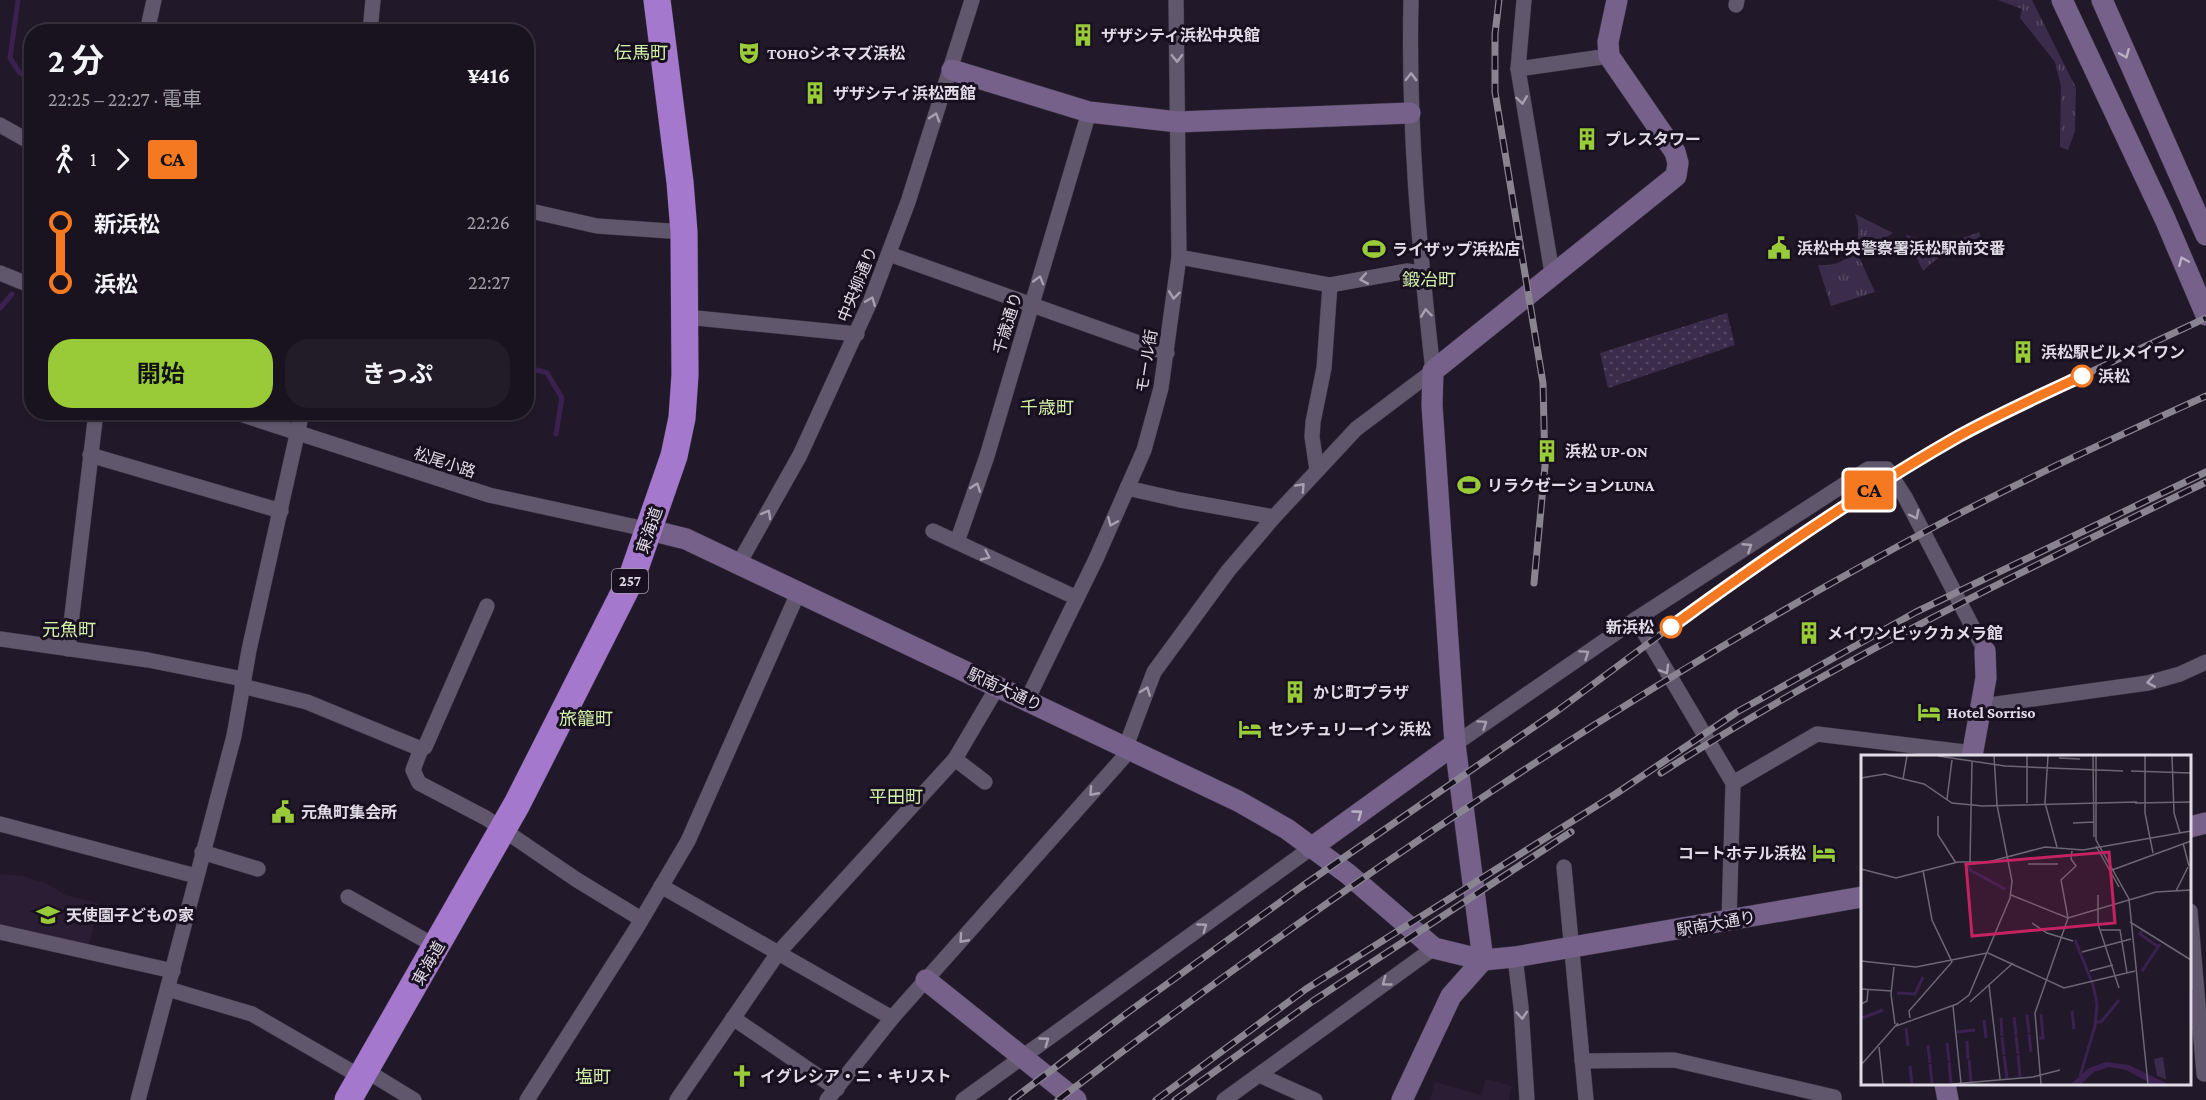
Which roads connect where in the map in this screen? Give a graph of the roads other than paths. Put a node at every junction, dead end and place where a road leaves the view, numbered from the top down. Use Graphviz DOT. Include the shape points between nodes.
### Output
graph roads {
  1 [pos="154,0"];
  2 [pos="374,0"];
  3 [pos="657,0"];
  4 [pos="972,0"];
  5 [pos="1176,0"];
  6 [pos="1412,0"];
  7 [pos="1524,0"];
  8 [pos="1617,0"];
  9 [pos="2062,0"];
  10 [pos="2102,0"];
  11 [pos="149,24"];
  12 [pos="371,24"];
  13 [pos="1609,56"];
  14 [pos="1518,69"];
  15 [pos="952,70"];
  16 [pos="1089,112"];
  17 [pos="1410,113"];
  18 [pos="1178,122"];
  19 [pos="0,125"];
  20 [pos="24,138"];
  21 [pos="534,212"];
  22 [pos="684,232"];
  23 [pos="2206,235"];
  24 [pos="889,254"];
  25 [pos="1179,257"];
  26 [pos="0,273"];
  27 [pos="1422,273"];
  28 [pos="1552,273"];
  29 [pos="24,283"];
  30 [pos="1330,285"];
  31 [pos="1031,307"];
  32 [pos="2206,315"];
  33 [pos="686,317"];
  34 [pos="857,334"];
  35 [pos="1167,353"];
  36 [pos="1433,371"];
  37 [pos="95,420"];
  38 [pos="258,420"];
  39 [pos="300,420"];
  40 [pos="298,433"];
  41 [pos="90,455"];
  42 [pos="1317,470"];
  43 [pos="1127,488"];
  44 [pos="281,512"];
  45 [pos="1274,517"];
  46 [pos="650,530"];
  47 [pos="933,531"];
  48 [pos="957,542"];
  49 [pos="738,565"];
  50 [pos="798,593"];
  51 [pos="1077,598"];
  52 [pos="487,606"];
  53 [pos="1636,619"];
  54 [pos="0,639"];
  55 [pos="68,649"];
  56 [pos="1985,651"];
  57 [pos="2206,662"];
  58 [pos="243,683"];
  59 [pos="998,686"];
  60 [pos="1027,700"];
  61 [pos="1982,706"];
  62 [pos="1455,744"];
  63 [pos="1129,747"];
  64 [pos="421,749"];
  65 [pos="1972,755"];
  66 [pos="955,759"];
  67 [pos="985,782"];
  68 [pos="1733,783"];
  69 [pos="0,824"];
  70 [pos="2206,824"];
  71 [pos="2191,827"];
  72 [pos="504,830"];
  73 [pos="1311,848"];
  74 [pos="202,852"];
  75 [pos="1564,867"];
  76 [pos="258,869"];
  77 [pos="196,876"];
  78 [pos="661,885"];
  79 [pos="348,897"];
  80 [pos="1861,897"];
  81 [pos="641,919"];
  82 [pos="2191,920"];
  83 [pos="1729,921"];
  84 [pos="0,932"];
  85 [pos="437,947"];
  86 [pos="1434,948"];
  87 [pos="1570,948"];
  88 [pos="778,953"];
  89 [pos="1520,956"];
  90 [pos="1483,960"];
  91 [pos="173,971"];
  92 [pos="2197,972"];
  93 [pos="926,980"];
  94 [pos="168,989"];
  95 [pos="733,1018"];
  96 [pos="892,1018"];
  97 [pos="1022,1058"];
  98 [pos="1582,1061"];
  99 [pos="2200,1074"];
  100 [pos="1259,1075"];
  101 [pos="358,1083"];
  102 [pos="1944,1085"];
  103 [pos="832,1094"];
  104 [pos="138,1100"];
  105 [pos="414,1100"];
  106 [pos="527,1100"];
  107 [pos="677,1100"];
  108 [pos="963,1100"];
  109 [pos="1076,1100"];
  110 [pos="1224,1100"];
  111 [pos="1315,1100"];
  112 [pos="1402,1100"];
  113 [pos="1527,1100"];
  114 [pos="1586,1100"];
  115 [pos="1834,1100"];
  116 [pos="1948,1100"];
  1 -- 11 [label="street"];
  2 -- 12 [label="street"];
  3 -- 22 [label="highway, 東海道 / 257"];
  4 -- 15 [label="street, 中央柳通り"];
  5 -- 18 [label="street, モール街, one-way"];
  17 -- 6 [label="street, one-way"];
  7 -- 14 [label="street"];
  8 -- 13 [label="street"];
  32 -- 9 [label="street, one-way"];
  10 -- 23 [label="street, one-way"];
  13 -- 14 [label="street"];
  13 -- 28 [label="street" via="1675,152 1676,176"];
  14 -- 28 [label="street, one-way"];
  15 -- 16 [label="street"];
  24 -- 15 [label="street, 中央柳通り, one-way"];
  16 -- 18 [label="street"];
  31 -- 16 [label="street, 千歳通り, one-way"];
  17 -- 18 [label="street"];
  17 -- 27 [label="street"];
  18 -- 25 [label="street, モール街"];
  19 -- 20 [label="street"];
  21 -- 22 [label="street" via="597,226"];
  22 -- 33 [label="highway, 東海道 / 257"];
  24 -- 31 [label="street"];
  34 -- 24 [label="street, 中央柳通り, one-way"];
  25 -- 30 [label="street"];
  25 -- 35 [label="street, モール街, one-way"];
  26 -- 29 [label="street"];
  27 -- 30 [label="street, one-way" via="1407,271"];
  36 -- 27 [label="street, one-way"];
  28 -- 36 [label="street"];
  30 -- 42 [label="street" via="1324,368 1313,422"];
  31 -- 35 [label="street"];
  48 -- 31 [label="street, 千歳通り, one-way"];
  33 -- 34 [label="street"];
  33 -- 46 [label="highway, 東海道 / 257" via="679,435"];
  49 -- 34 [label="street, 中央柳通り, one-way" via="800,454"];
  35 -- 43 [label="street, モール街" via="1144,450"];
  36 -- 42 [label="street" via="1356,429"];
  36 -- 62 [label="street" via="1431,405"];
  37 -- 41 [label="street"];
  38 -- 40 [label="street, 松尾小路"];
  39 -- 40 [label="street"];
  40 -- 44 [label="street"];
  40 -- 46 [label="street, 松尾小路" via="489,495"];
  41 -- 44 [label="street"];
  41 -- 55 [label="street"];
  45 -- 42 [label="street, one-way"];
  43 -- 45 [label="street"];
  43 -- 51 [label="street, モール街, one-way"];
  44 -- 58 [label="street"];
  63 -- 45 [label="street, one-way" via="1154,672 1228,571"];
  46 -- 49 [label="street, 駅南大通り" via="686,539"];
  46 -- 72 [label="highway, 東海道 / 257" via="632,577"];
  47 -- 48 [label="street"];
  48 -- 51 [label="street, one-way"];
  49 -- 50 [label="street, 駅南大通り"];
  50 -- 59 [label="street, 駅南大通り"];
  50 -- 78 [label="street" via="688,841"];
  51 -- 60 [label="street, モール街"];
  52 -- 64 [label="street"];
  53 -- 56 [label="street, one-way" via="1868,469 1887,469"];
  62 -- 53 [label="street, one-way"];
  53 -- 68 [label="street, one-way"];
  54 -- 55 [label="street"];
  55 -- 58 [label="street" via="148,660"];
  56 -- 61 [label="street"];
  57 -- 61 [label="street, one-way" via="2180,675 2148,683"];
  58 -- 64 [label="street" via="308,702"];
  58 -- 74 [label="street" via="234,736"];
  59 -- 60 [label="street, 駅南大通り"];
  59 -- 66 [label="street"];
  60 -- 63 [label="street, 駅南大通り"];
  61 -- 65 [label="street"];
  73 -- 62 [label="street, one-way"];
  62 -- 90 [label="street"];
  63 -- 73 [label="street, 駅南大通り" via="1238,801"];
  63 -- 93 [label="street, one-way"];
  64 -- 72 [label="street" via="413,770 419,783"];
  65 -- 68 [label="street" via="1817,734"];
  66 -- 67 [label="street"];
  66 -- 88 [label="street"];
  68 -- 83 [label="street"];
  69 -- 77 [label="street"];
  70 -- 71 [label="street"];
  72 -- 81 [label="street"];
  72 -- 85 [label="highway, 東海道 / 257"];
  73 -- 86 [label="street, 駅南大通り" via="1348,874"];
  97 -- 73 [label="street, one-way"];
  74 -- 76 [label="street"];
  74 -- 77 [label="street"];
  75 -- 87 [label="street"];
  77 -- 91 [label="street"];
  78 -- 81 [label="street"];
  78 -- 88 [label="street"];
  79 -- 85 [label="street"];
  80 -- 83 [label="street, 駅南大通り"];
  81 -- 106 [label="street"];
  82 -- 92 [label="street"];
  83 -- 87 [label="street, 駅南大通り"];
  84 -- 91 [label="street"];
  85 -- 101 [label="highway, 東海道 / 257"];
  86 -- 90 [label="street, 駅南大通り"];
  86 -- 100 [label="street, one-way"];
  87 -- 89 [label="street, 駅南大通り"];
  87 -- 98 [label="street"];
  88 -- 95 [label="street"];
  88 -- 96 [label="street"];
  89 -- 90 [label="street, 駅南大通り"];
  89 -- 113 [label="street, one-way"];
  90 -- 112 [label="street" via="1451,996"];
  91 -- 94 [label="street"];
  92 -- 99 [label="street"];
  93 -- 96 [label="street"];
  93 -- 97 [label="street"];
  94 -- 101 [label="street" via="252,1014"];
  94 -- 104 [label="street"];
  95 -- 103 [label="street"];
  95 -- 107 [label="street"];
  96 -- 103 [label="street"];
  97 -- 108 [label="street"];
  97 -- 109 [label="street"];
  98 -- 114 [label="street"];
  98 -- 115 [label="street" via="1674,1060"];
  100 -- 110 [label="street"];
  100 -- 111 [label="street"];
  101 -- 105 [label="street"];
  102 -- 116 [label="street"];
}
